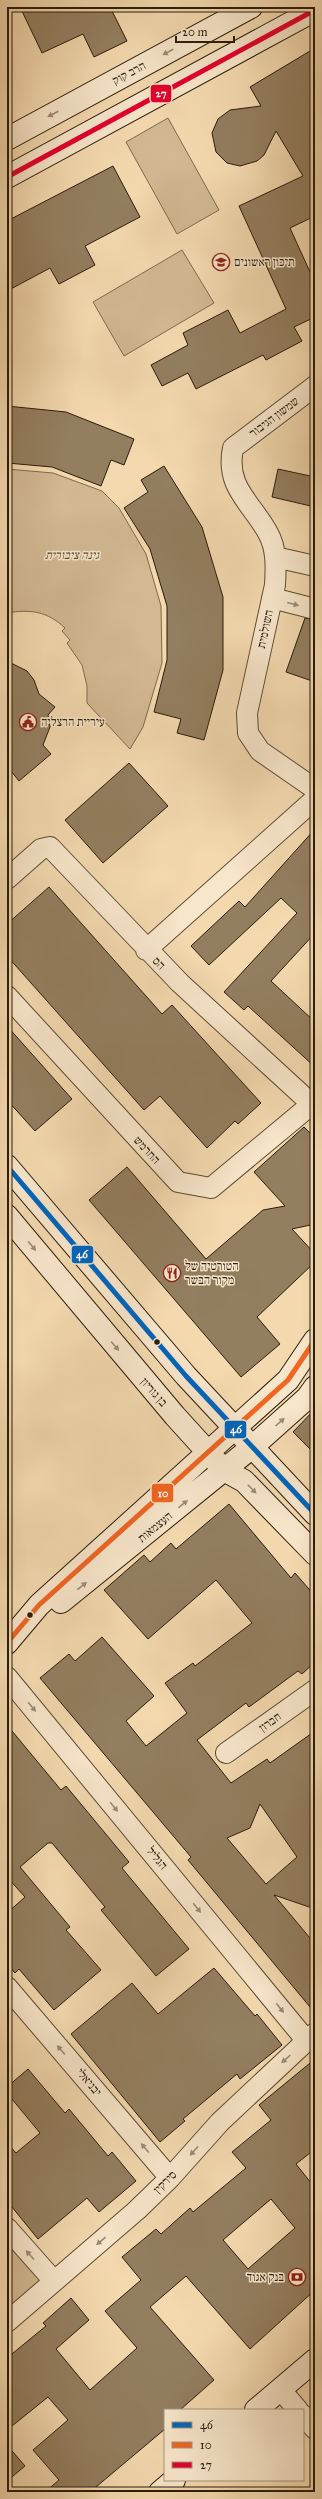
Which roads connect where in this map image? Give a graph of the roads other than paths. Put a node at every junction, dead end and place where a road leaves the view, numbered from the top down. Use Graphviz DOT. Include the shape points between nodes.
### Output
graph roads {
  1 [pos="251,7"];
  2 [pos="315,10"];
  3 [pos="7,139"];
  4 [pos="7,177"];
  5 [pos="315,386"];
  6 [pos="233,448"];
  7 [pos="275,557"];
  8 [pos="315,566"];
  9 [pos="272,598"];
  10 [pos="315,609"];
  11 [pos="315,789"];
  12 [pos="315,799"];
  13 [pos="7,879"];
  14 [pos="146,950"];
  15 [pos="7,996"];
  16 [pos="313,1106"];
  17 [pos="7,1166"];
  18 [pos="7,1216"];
  19 [pos="315,1340"];
  20 [pos="315,1387"];
  21 [pos="234,1429"];
  22 [pos="251,1448"];
  23 [pos="207,1451"];
  24 [pos="224,1470"];
  25 [pos="315,1514"];
  26 [pos="315,1554"];
  27 [pos="7,1644"];
  28 [pos="7,1677"];
  29 [pos="315,1690"];
  30 [pos="226,1754"];
  31 [pos="7,1987"];
  32 [pos="311,2037"];
  33 [pos="170,2178"];
  34 [pos="7,2228"];
  35 [pos="54,2281"];
  36 [pos="7,2322"];
  37 [pos="315,2360"];
  38 [pos="280,2389"];
  39 [pos="257,2409"];
  40 [pos="297,2409"];
  41 [pos="304,2416"];
  42 [pos="315,2429"];
  43 [pos="173,2481"];
  44 [pos="160,2492"];
  1 -- 3 [label="street, הרב קוק, one-way"];
  2 -- 4 [label="street"];
  5 -- 6 [label="street, שמשון הגיבור"];
  6 -- 7 [label="street, השולמית" via="230,462 232,475 239,492 268,534"];
  7 -- 8 [label="street"];
  7 -- 9 [label="street, השולמית" via="275,585"];
  9 -- 10 [label="street, one-way"];
  9 -- 11 [label="street, השולמית" via="247,713 248,733 260,751"];
  12 -- 14 [label="street"];
  13 -- 14 [label="street, הס" via="40,850 50,847"];
  14 -- 16 [label="street, הס"];
  15 -- 16 [label="street, החרמש" via="178,1182 211,1188"];
  17 -- 21 [label="street" via="180,1370"];
  18 -- 23 [label="street, בן גוריון, one-way" via="132,1368"];
  19 -- 21 [label="street, העצמאות" via="288,1380"];
  22 -- 20 [label="street, העצמאות, one-way" via="307,1398"];
  21 -- 22 [label="street"];
  21 -- 23 [label="street, העצמאות"];
  22 -- 24 [label="street, העצמאות"];
  22 -- 25 [label="street"];
  23 -- 24 [label="street, בן גוריון"];
  23 -- 27 [label="street, העצמאות" via="39,1605"];
  24 -- 26 [label="street, בן גוריון, one-way" via="244,1481"];
  27 -- 24 [label="street, העצמאות, one-way"];
  28 -- 32 [label="street, הגליל, one-way"];
  29 -- 30 [label="street, חברון"];
  33 -- 31 [label="street, יבניאלי, one-way"];
  32 -- 33 [label="street, סירקין, one-way" via="220,2122"];
  33 -- 35 [label="street, סירקין, one-way" via="137,2210"];
  35 -- 34 [label="street, one-way"];
  35 -- 36 [label="street, סירקין"];
  37 -- 38 [label="street"];
  38 -- 39 [label="street"];
  38 -- 40 [label="street"];
  41 -- 42 [label="street"];
  43 -- 44 [label="street"];
}
